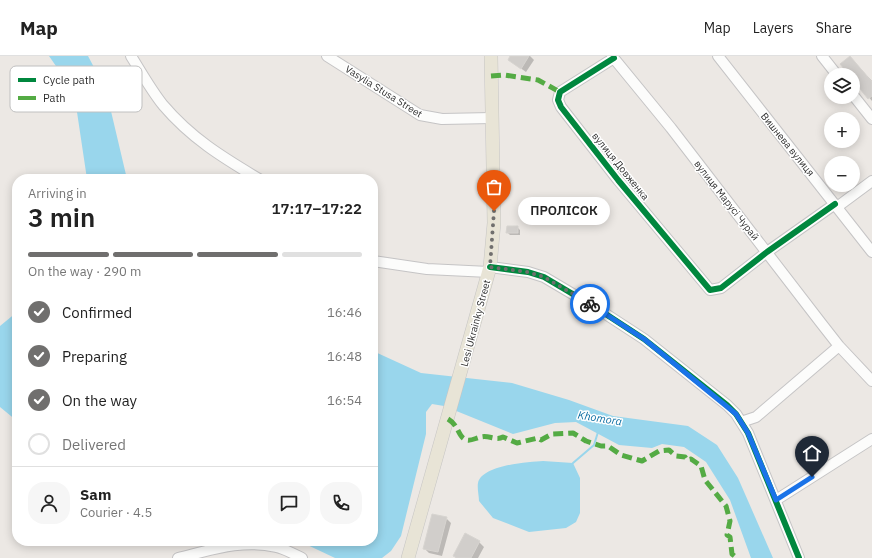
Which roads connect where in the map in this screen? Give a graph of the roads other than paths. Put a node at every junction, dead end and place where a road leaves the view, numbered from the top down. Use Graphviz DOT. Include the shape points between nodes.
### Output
graph roads {
  1 [pos="131,56"];
  2 [pos="327,56"];
  3 [pos="491,56"];
  4 [pos="718,56"];
  5 [pos="822,56"];
  6 [pos="613,57"];
  7 [pos="137,66"];
  8 [pos="831,68"];
  9 [pos="142,73"];
  10 [pos="860,104"];
  11 [pos="492,118"];
  12 [pos="872,119"];
  13 [pos="250,174"];
  14 [pos="872,181"];
  15 [pos="836,206"];
  16 [pos="767,252"];
  17 [pos="872,252"];
  18 [pos="378,262"];
  19 [pos="489,269"];
  20 [pos="839,346"];
  21 [pos="872,380"];
  22 [pos="756,417"];
  23 [pos="741,422"];
  24 [pos="748,433"];
  25 [pos="872,439"];
  26 [pos="776,500"];
  27 [pos="211,546"];
  28 [pos="272,546"];
  29 [pos="182,557"];
  30 [pos="302,558"];
  31 [pos="408,558"];
  32 [pos="799,558"];
  1 -- 7 [label="street"];
  2 -- 11 [label="street, Vasylia Stusa Street" via="420,115 442,119"];
  3 -- 11 [label="main road, Lesi Ukrainky Street"];
  4 -- 15 [label="street, Вишнева вулиця"];
  5 -- 8 [label="street"];
  6 -- 16 [label="street, вулиця Марусі Чурай"];
  6 -- 16 [label="street, вулиця Довженка" via="560,92 558,100 618,180 710,290 721,288"];
  9 -- 13 [label="street" via="162,104 181,125 212,151"];
  10 -- 12 [label="street"];
  11 -- 19 [label="main road, Lesi Ukrainky Street" via="494,223"];
  14 -- 15 [label="street"];
  15 -- 16 [label="street"];
  15 -- 17 [label="street, Вишнева вулиця"];
  16 -- 20 [label="street, вулиця Марусі Чурай"];
  18 -- 19 [label="street" via="427,269"];
  19 -- 23 [label="street" via="528,272 544,277 598,308 644,339 727,405"];
  19 -- 31 [label="main road, Lesi Ukrainky Street"];
  20 -- 21 [label="street, вулиця Марусі Чурай"];
  20 -- 22 [label="street"];
  22 -- 23 [label="street"];
  22 -- 24 [label="street"];
  23 -- 24 [label="street"];
  24 -- 26 [label="street"];
  25 -- 26 [label="street"];
  26 -- 32 [label="street"];
  27 -- 29 [label="street"];
  28 -- 30 [label="street"];
}
